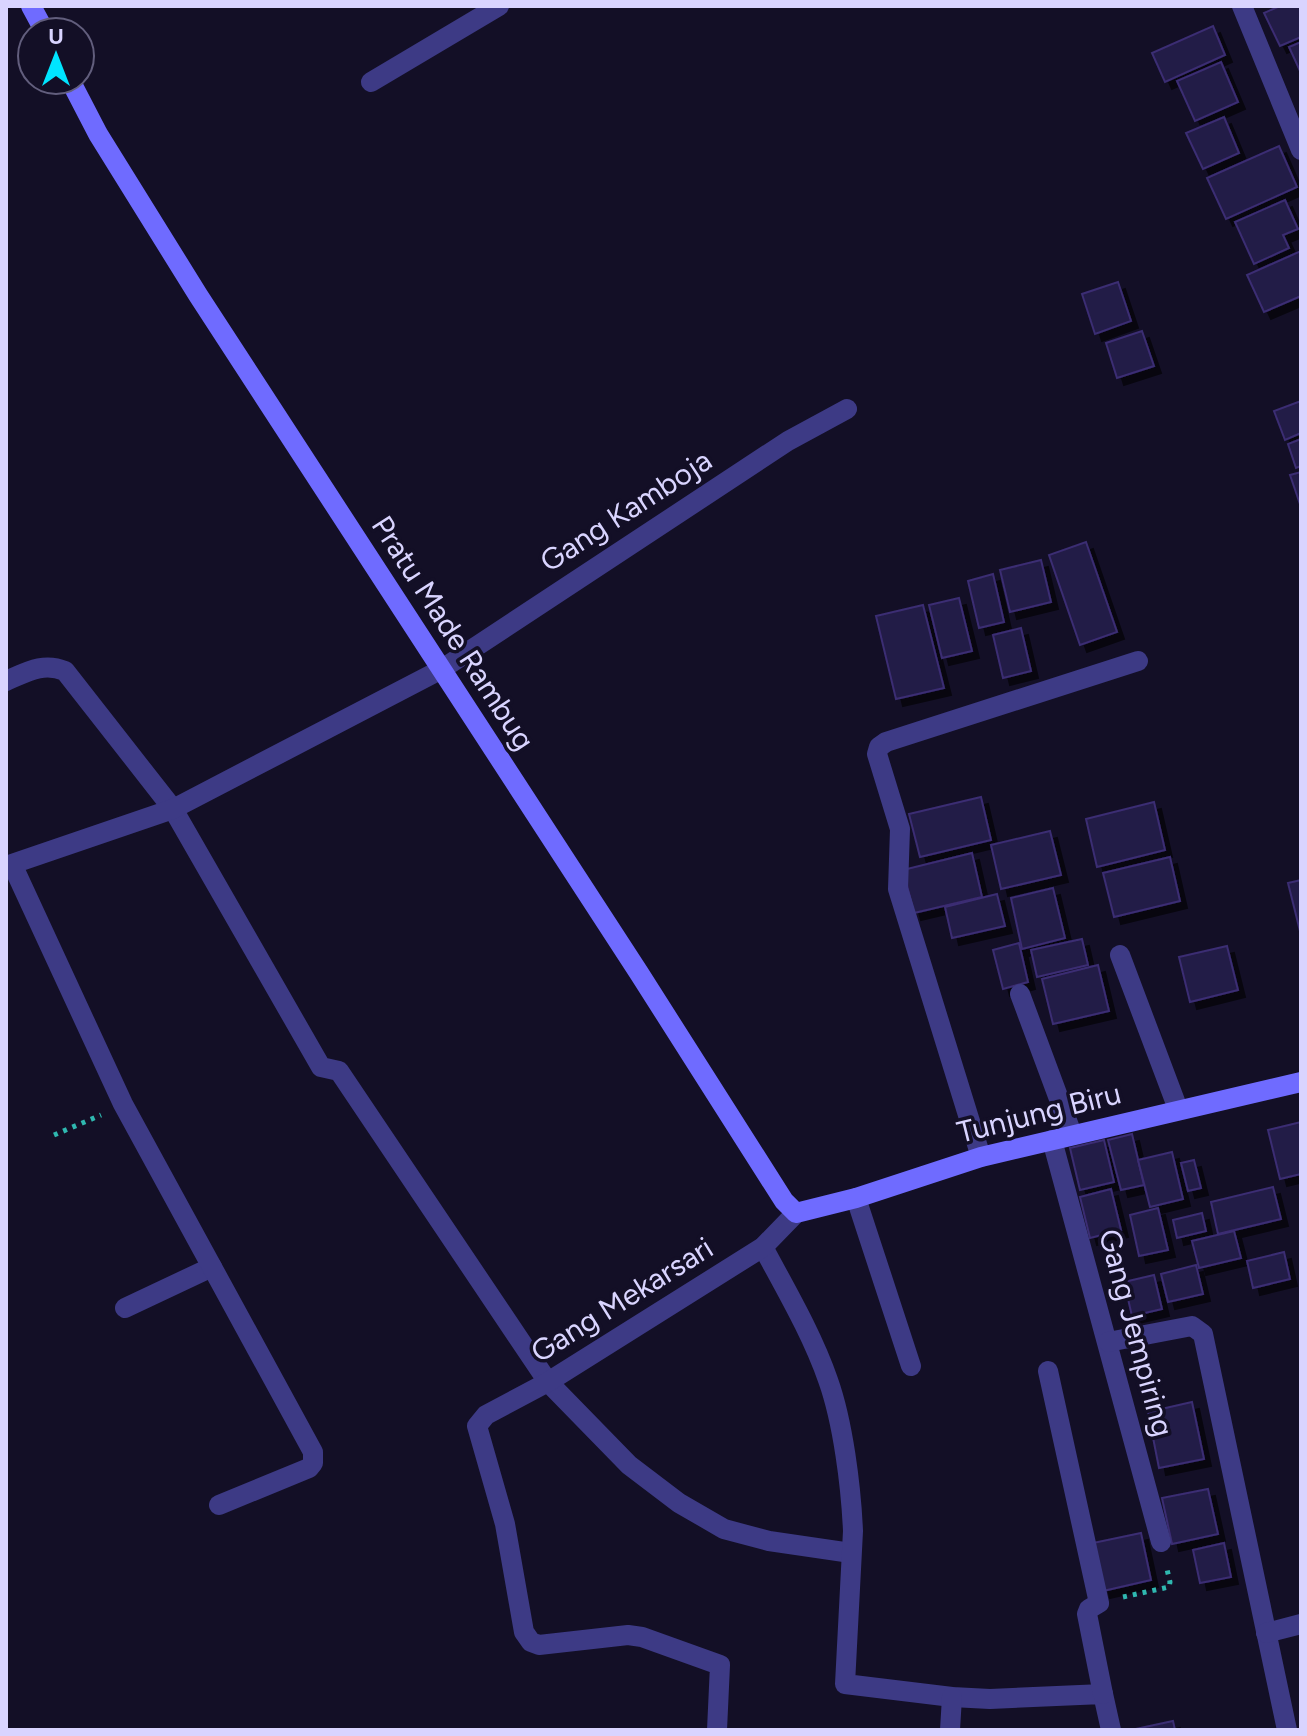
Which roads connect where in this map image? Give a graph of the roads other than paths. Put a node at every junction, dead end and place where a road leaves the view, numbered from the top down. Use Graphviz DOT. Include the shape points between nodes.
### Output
graph roads {
  1 [pos="499,6"];
  2 [pos="1242,6"];
  3 [pos="371,82"];
  4 [pos="78,96"];
  5 [pos="1301,150"];
  6 [pos="847,409"];
  7 [pos="1138,661"];
  8 [pos="442,669"];
  9 [pos="6,681"];
  10 [pos="173,809"];
  11 [pos="1120,955"];
  12 [pos="1020,994"];
  13 [pos="1301,1082"];
  14 [pos="1178,1109"];
  15 [pos="1072,1134"];
  16 [pos="1052,1140"];
  17 [pos="981,1157"];
  18 [pos="856,1198"];
  19 [pos="796,1213"];
  20 [pos="763,1247"];
  21 [pos="212,1267"];
  22 [pos="125,1308"];
  23 [pos="1108,1342"];
  24 [pos="911,1366"];
  25 [pos="1048,1371"];
  26 [pos="548,1382"];
  27 [pos="219,1505"];
  28 [pos="1161,1542"];
  29 [pos="851,1553"];
  30 [pos="1301,1624"];
  31 [pos="1266,1633"];
  32 [pos="1103,1694"];
  33 [pos="952,1697"];
  34 [pos="717,1730"];
  35 [pos="950,1730"];
  36 [pos="1111,1730"];
  37 [pos="1287,1730"];
  1 -- 3 [label="street"];
  2 -- 5 [label="street"];
  4 -- 8 [label="street, Pratu Made Rambug" via="198,295"];
  6 -- 8 [label="street, Gang Kamboja" via="788,441"];
  7 -- 17 [label="street" via="879,747 900,829 898,889"];
  8 -- 10 [label="street, Gang Kamboja"];
  8 -- 19 [label="street, Pratu Made Rambug"];
  9 -- 10 [label="street" via="42,666 65,671"];
  10 -- 21 [label="street, Gang Kamboja" via="12,864 123,1104"];
  10 -- 26 [label="street" via="321,1067 339,1071"];
  11 -- 14 [label="street"];
  12 -- 15 [label="street"];
  13 -- 14 [label="street, Tunjung Biru"];
  14 -- 15 [label="street, Tunjung Biru"];
  15 -- 16 [label="street, Tunjung Biru"];
  16 -- 17 [label="street, Tunjung Biru"];
  16 -- 23 [label="street, Gang Jempiring"];
  17 -- 18 [label="street, Tunjung Biru"];
  18 -- 19 [label="street, Tunjung Biru"];
  18 -- 24 [label="street"];
  19 -- 20 [label="street, Gang Mekarsari"];
  20 -- 26 [label="street, Gang Mekarsari"];
  20 -- 29 [label="street" via="817,1352 835,1401 852,1508"];
  21 -- 22 [label="street"];
  21 -- 27 [label="street" via="314,1457 309,1468"];
  23 -- 28 [label="street, Gang Jempiring"];
  23 -- 31 [label="street" via="1192,1326 1203,1334"];
  25 -- 32 [label="street" via="1099,1603 1087,1614"];
  26 -- 29 [label="street" via="629,1465 724,1529"];
  26 -- 34 [label="street, Gang Mekarsari" via="486,1415 477,1431 505,1524 524,1632 539,1645 642,1637 720,1665"];
  29 -- 33 [label="street" via="845,1684"];
  30 -- 31 [label="street"];
  31 -- 37 [label="street"];
  32 -- 33 [label="street"];
  32 -- 36 [label="street"];
  33 -- 35 [label="street"];
}
